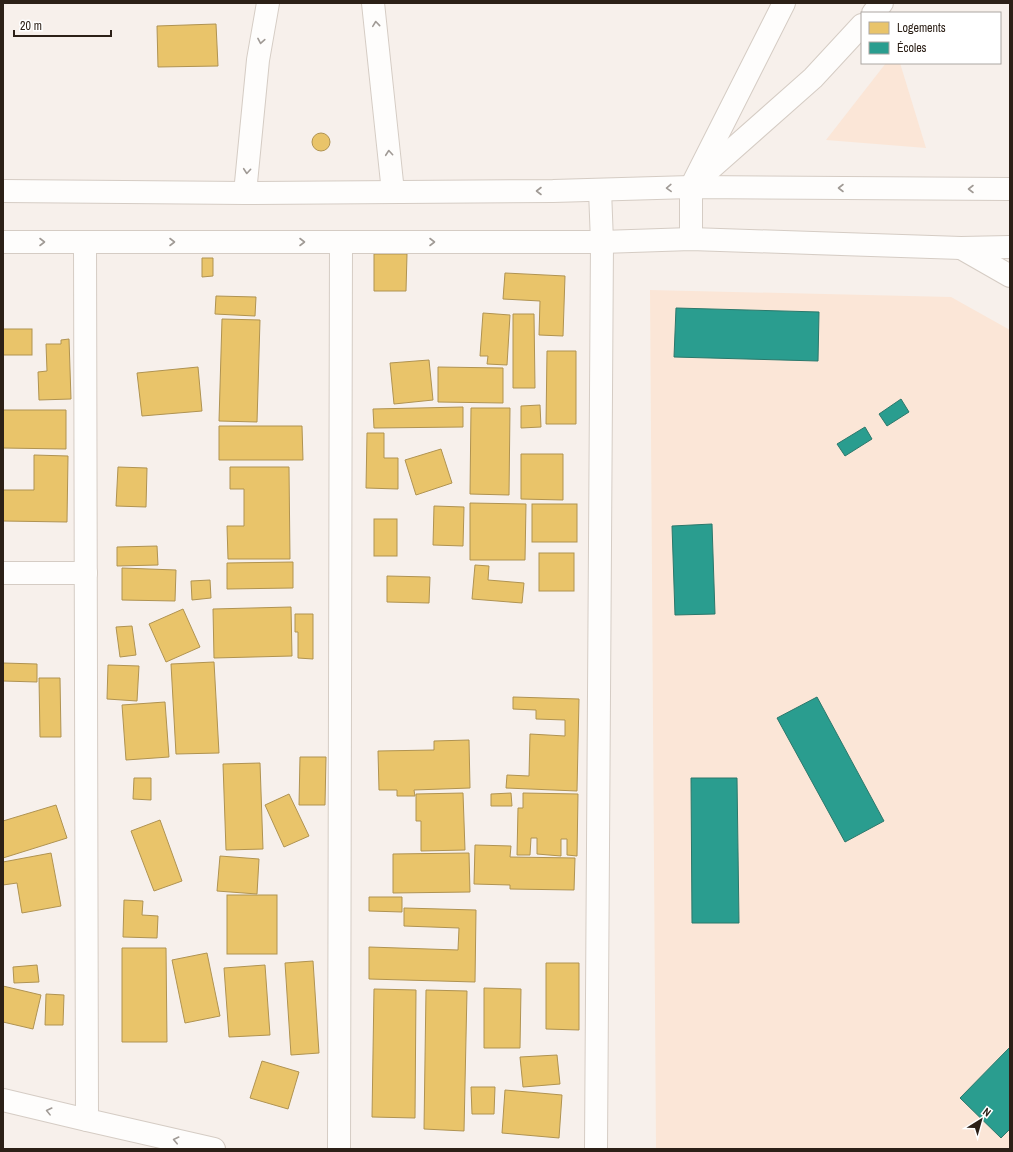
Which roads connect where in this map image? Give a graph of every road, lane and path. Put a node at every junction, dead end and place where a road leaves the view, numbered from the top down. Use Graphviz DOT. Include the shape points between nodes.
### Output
graph roads {
  1 [pos="268,3"];
  2 [pos="373,3"];
  3 [pos="784,3"];
  4 [pos="882,3"];
  5 [pos="874,12"];
  6 [pos="861,26"];
  7 [pos="691,187"];
  8 [pos="1010,189"];
  9 [pos="600,190"];
  10 [pos="3,191"];
  11 [pos="393,192"];
  12 [pos="245,193"];
  13 [pos="690,239"];
  14 [pos="3,242"];
  15 [pos="84,242"];
  16 [pos="341,242"];
  17 [pos="602,242"];
  18 [pos="1010,247"];
  19 [pos="961,248"];
  20 [pos="1010,276"];
  21 [pos="3,573"];
  22 [pos="86,573"];
  23 [pos="3,1100"];
  24 [pos="87,1120"];
  25 [pos="214,1149"];
  26 [pos="339,1149"];
  27 [pos="596,1149"];
  1 -- 12 [label="street, one-way" via="258,60"];
  11 -- 2 [label="street, one-way"];
  3 -- 7 [label="street"];
  4 -- 5 [label="street"];
  6 -- 7 [label="street" via="813,78"];
  8 -- 7 [label="street, one-way"];
  7 -- 9 [label="street, one-way"];
  7 -- 13 [label="street"];
  9 -- 11 [label="street, one-way"];
  9 -- 17 [label="street"];
  10 -- 12 [label="street"];
  11 -- 12 [label="street"];
  13 -- 17 [label="street"];
  13 -- 19 [label="street"];
  14 -- 15 [label="street, one-way"];
  15 -- 16 [label="street, one-way"];
  15 -- 22 [label="street"];
  16 -- 17 [label="street, one-way"];
  16 -- 26 [label="street"];
  17 -- 27 [label="street"];
  18 -- 19 [label="street"];
  19 -- 20 [label="street"];
  21 -- 22 [label="street"];
  22 -- 24 [label="street"];
  24 -- 23 [label="street, one-way"];
  25 -- 24 [label="street, one-way"];
}
